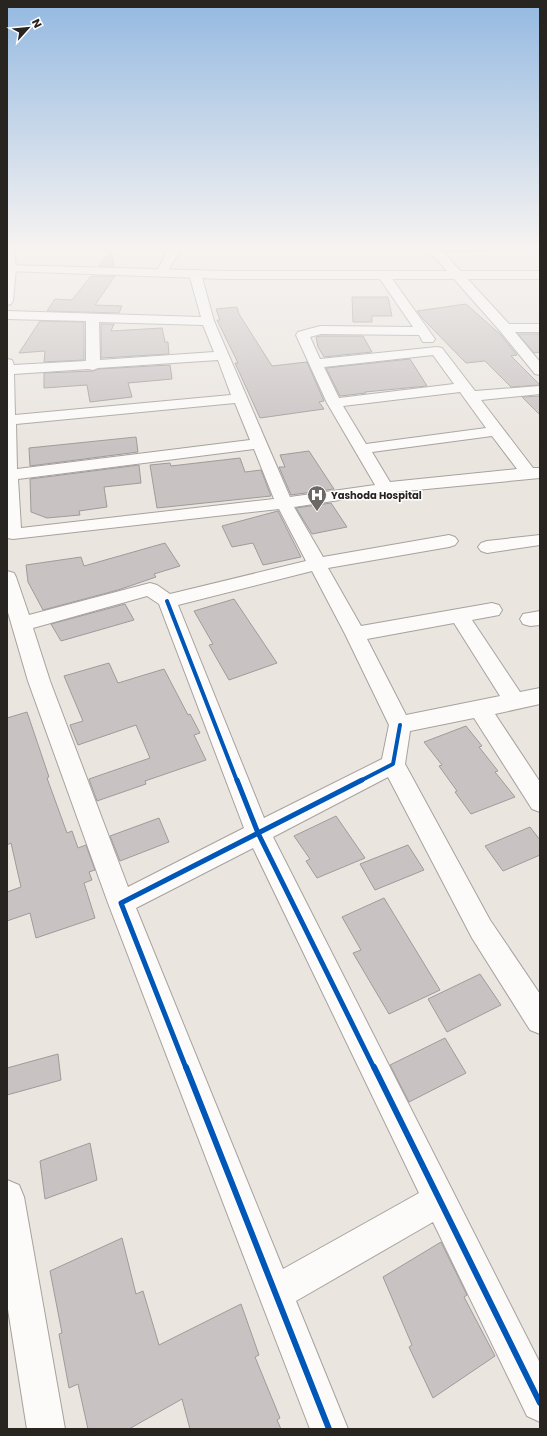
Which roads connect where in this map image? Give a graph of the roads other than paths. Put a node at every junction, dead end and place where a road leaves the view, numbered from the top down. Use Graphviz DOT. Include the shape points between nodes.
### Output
graph roads {
  1 [pos="206,313"];
  2 [pos="410,313"];
  3 [pos="492,313"];
  4 [pos="7,316"];
  5 [pos="92,318"];
  6 [pos="208,321"];
  7 [pos="505,328"];
  8 [pos="540,328"];
  9 [pos="422,331"];
  10 [pos="436,351"];
  11 [pos="221,356"];
  12 [pos="7,363"];
  13 [pos="315,364"];
  14 [pos="92,366"];
  15 [pos="7,370"];
  16 [pos="540,371"];
  17 [pos="540,390"];
  18 [pos="468,392"];
  19 [pos="241,398"];
  20 [pos="334,403"];
  21 [pos="8,420"];
  22 [pos="495,431"];
  23 [pos="258,444"];
  24 [pos="362,449"];
  25 [pos="534,473"];
  26 [pos="8,475"];
  27 [pos="385,488"];
  28 [pos="284,503"];
  29 [pos="540,540"];
  30 [pos="10,541"];
  31 [pos="449,541"];
  32 [pos="487,547"];
  33 [pos="318,564"];
  34 [pos="7,577"];
  35 [pos="167,601"];
  36 [pos="492,610"];
  37 [pos="459,616"];
  38 [pos="21,624"];
  39 [pos="355,634"];
  40 [pos="540,696"];
  41 [pos="514,701"];
  42 [pos="480,709"];
  43 [pos="400,725"];
  44 [pos="393,764"];
  45 [pos="540,802"];
  46 [pos="258,833"];
  47 [pos="121,903"];
  48 [pos="540,1020"];
  49 [pos="7,1197"];
  50 [pos="439,1200"];
  51 [pos="276,1293"];
  52 [pos="540,1403"];
  53 [pos="46,1429"];
  54 [pos="329,1429"];
  1 -- 6 [label="street"];
  2 -- 9 [label="street"];
  3 -- 7 [label="street"];
  4 -- 5 [label="street"];
  5 -- 6 [label="street"];
  5 -- 14 [label="street"];
  6 -- 11 [label="street"];
  7 -- 8 [label="street"];
  7 -- 16 [label="street"];
  9 -- 10 [label="street"];
  9 -- 13 [label="street" via="320,330 303,335"];
  10 -- 13 [label="street"];
  10 -- 18 [label="street"];
  11 -- 14 [label="street"];
  11 -- 19 [label="street"];
  12 -- 15 [label="street"];
  13 -- 20 [label="street"];
  14 -- 15 [label="street"];
  15 -- 21 [label="street"];
  17 -- 18 [label="street"];
  18 -- 20 [label="street"];
  18 -- 22 [label="street"];
  19 -- 21 [label="street"];
  19 -- 23 [label="street"];
  20 -- 24 [label="street"];
  21 -- 26 [label="street"];
  22 -- 24 [label="street"];
  22 -- 25 [label="street"];
  23 -- 26 [label="street"];
  23 -- 28 [label="street"];
  24 -- 27 [label="street"];
  25 -- 27 [label="street"];
  26 -- 30 [label="street"];
  27 -- 28 [label="street"];
  28 -- 30 [label="street"];
  28 -- 33 [label="street"];
  29 -- 32 [label="street"];
  31 -- 33 [label="street"];
  33 -- 35 [label="street"];
  33 -- 39 [label="street"];
  34 -- 38 [label="street"];
  35 -- 38 [label="street" via="150,589"];
  35 -- 46 [label="street"];
  36 -- 37 [label="street"];
  37 -- 39 [label="street"];
  37 -- 41 [label="street"];
  38 -- 47 [label="street" via="39,681"];
  39 -- 43 [label="street"];
  40 -- 41 [label="street"];
  41 -- 42 [label="street"];
  42 -- 43 [label="street"];
  42 -- 45 [label="street"];
  43 -- 44 [label="street"];
  44 -- 46 [label="street"];
  44 -- 48 [label="street" via="481,929"];
  46 -- 47 [label="street"];
  46 -- 50 [label="street"];
  47 -- 51 [label="street"];
  49 -- 53 [label="street"];
  50 -- 51 [label="street"];
  50 -- 52 [label="street"];
  51 -- 54 [label="street"];
}
